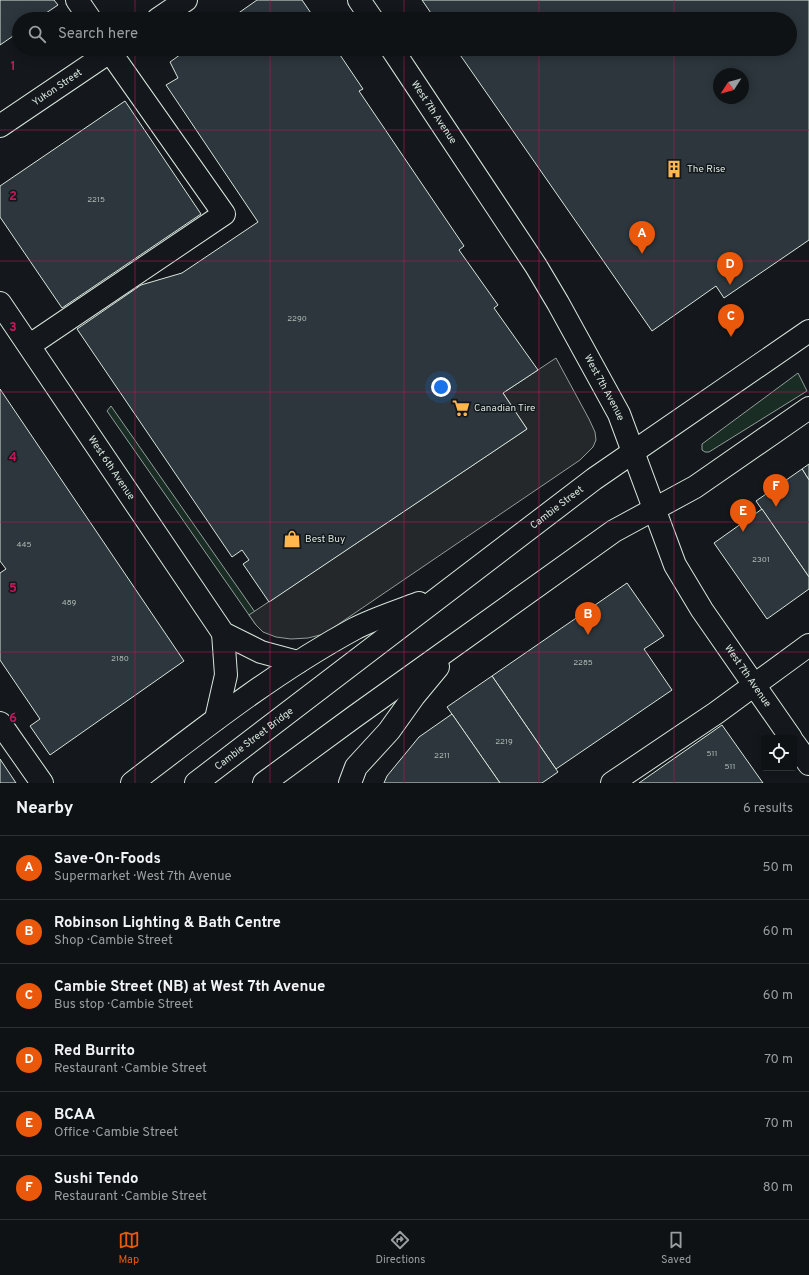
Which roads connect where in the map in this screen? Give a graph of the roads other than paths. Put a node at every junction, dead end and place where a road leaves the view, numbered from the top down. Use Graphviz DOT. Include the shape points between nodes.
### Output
graph roads {
  1 [pos="77,0"];
  2 [pos="186,0"];
  3 [pos="359,0"];
  4 [pos="85,12"];
  5 [pos="168,12"];
  6 [pos="367,12"];
  7 [pos="102,56"];
  8 [pos="115,56"];
  9 [pos="397,56"];
  10 [pos="0,126"];
  11 [pos="0,304"];
  12 [pos="809,331"];
  13 [pos="30,345"];
  14 [pos="809,408"];
  15 [pos="634,453"];
  16 [pos="654,510"];
  17 [pos="446,593"];
  18 [pos="223,633"];
  19 [pos="458,644"];
  20 [pos="809,645"];
  21 [pos="298,662"];
  22 [pos="754,686"];
  23 [pos="312,693"];
  24 [pos="216,719"];
  25 [pos="0,723"];
  26 [pos="789,735"];
  27 [pos="797,747"];
  28 [pos="809,764"];
  29 [pos="42,783"];
  30 [pos="132,783"];
  31 [pos="196,783"];
  32 [pos="264,783"];
  33 [pos="350,783"];
  34 [pos="612,783"];
  1 -- 4 [label="main road"];
  2 -- 5 [label="main road"];
  3 -- 6 [label="main road"];
  7 -- 10 [label="main road, Yukon Street"];
  8 -- 13 [label="main road" via="224,214"];
  9 -- 15 [label="main road, West 7th Avenue" via="554,296 616,408"];
  11 -- 13 [label="main road, West 6th Avenue"];
  12 -- 15 [label="main road, Cambie Street"];
  13 -- 18 [label="main road, West 6th Avenue"];
  14 -- 16 [label="main road" via="695,487"];
  15 -- 16 [label="main road, West 7th Avenue"];
  15 -- 17 [label="main road, Cambie Street" via="594,479"];
  16 -- 19 [label="main road" via="614,531"];
  16 -- 22 [label="main road, West 7th Avenue" via="675,564 702,610"];
  17 -- 21 [label="main road" via="356,628"];
  17 -- 23 [label="main road, Cambie Street"];
  18 -- 21 [label="main road, West 6th Avenue" via="261,652"];
  18 -- 24 [label="main road, West 6th Avenue" via="226,675"];
  19 -- 32 [label="main road"];
  19 -- 33 [label="main road" via="414,696 389,731 356,767"];
  20 -- 22 [label="main road"];
  21 -- 24 [label="main road"];
  22 -- 26 [label="main road, West 7th Avenue"];
  22 -- 34 [label="main road"];
  23 -- 31 [label="main road, Cambie Street Bridge"];
  24 -- 30 [label="main road"];
  25 -- 29 [label="main road"];
  27 -- 28 [label="main road"];
}
